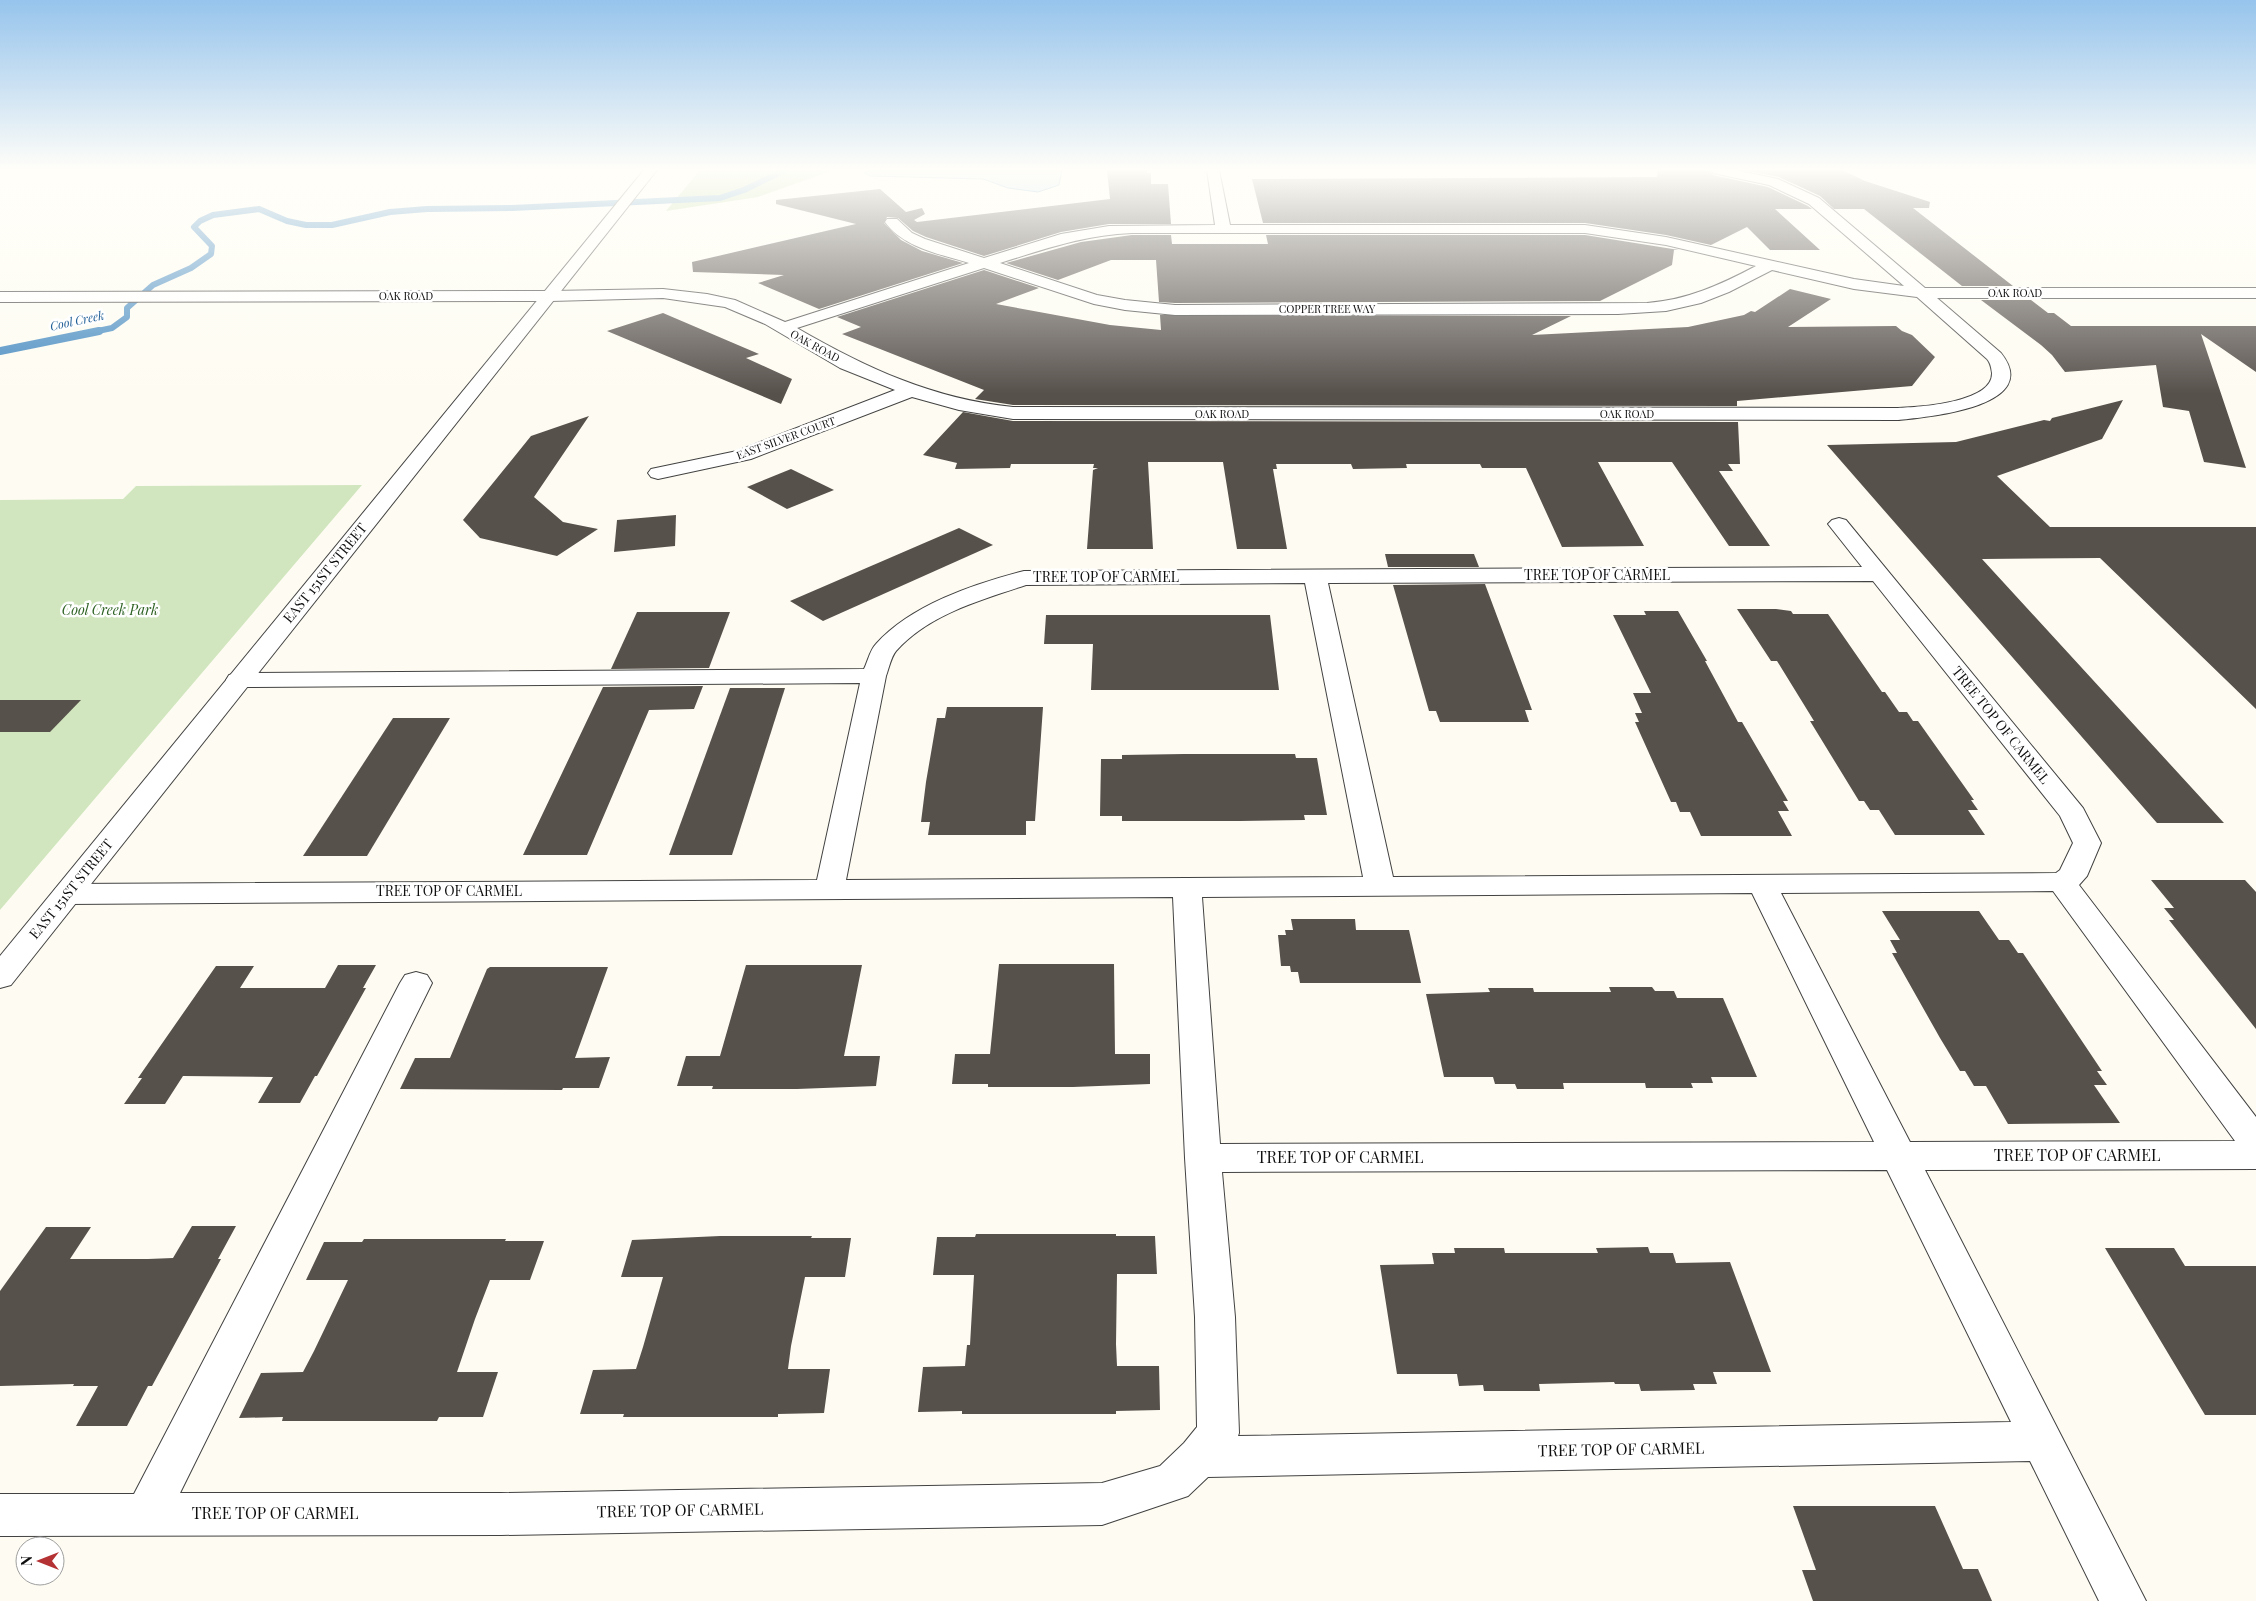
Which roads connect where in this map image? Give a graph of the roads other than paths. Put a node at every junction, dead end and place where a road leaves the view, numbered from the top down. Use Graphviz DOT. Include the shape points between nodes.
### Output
graph roads {
  1 [pos="591,245"];
  2 [pos="928,245"];
  3 [pos="1041,245"];
  4 [pos="1682,245"];
  5 [pos="1865,245"];
  6 [pos="984,263"];
  7 [pos="1769,265"];
  8 [pos="1922,293"];
  9 [pos="2256,293"];
  10 [pos="551,296"];
  11 [pos="0,297"];
  12 [pos="781,328"];
  13 [pos="910,391"];
  14 [pos="658,473"];
  15 [pos="1839,524"];
  16 [pos="1878,574"];
  17 [pos="1315,576"];
  18 [pos="874,676"];
  19 [pos="238,680"];
  20 [pos="2060,882"];
  21 [pos="1762,884"];
  22 [pos="1380,886"];
  23 [pos="1187,887"];
  24 [pos="830,888"];
  25 [pos="67,894"];
  26 [pos="0,977"];
  27 [pos="416,984"];
  28 [pos="2256,1143"];
  29 [pos="1898,1155"];
  30 [pos="2256,1155"];
  31 [pos="1202,1158"];
  32 [pos="2044,1441"];
  33 [pos="1199,1456"];
  34 [pos="148,1513"];
  35 [pos="0,1515"];
  36 [pos="2123,1601"];
  1 -- 10 [label="street, EAST 151ST STREET"];
  2 -- 6 [label="street, COPPER TREE WAY"];
  3 -- 6 [label="street"];
  4 -- 7 [label="street"];
  5 -- 8 [label="street"];
  6 -- 7 [label="street, COPPER TREE WAY" via="1094,299 1175,310 1666,307 1718,292"];
  6 -- 12 [label="street"];
  7 -- 8 [label="street" via="1854,284"];
  8 -- 9 [label="street, OAK ROAD"];
  8 -- 13 [label="street, OAK ROAD" via="2000,364 2002,377 1998,386 1986,396 1946,409 1898,414 1061,414 981,410"];
  10 -- 11 [label="street, OAK ROAD"];
  10 -- 12 [label="street, OAK ROAD" via="660,294 708,299 750,311"];
  10 -- 19 [label="street, EAST 151ST STREET"];
  12 -- 13 [label="street, OAK ROAD" via="839,360"];
  13 -- 14 [label="street, EAST SILVER COURT" via="744,455"];
  15 -- 16 [label="street, TREE TOP OF CARMEL"];
  16 -- 17 [label="street, TREE TOP OF CARMEL"];
  16 -- 20 [label="street, TREE TOP OF CARMEL" via="2072,814 2087,843 2072,876"];
  17 -- 18 [label="street, TREE TOP OF CARMEL" via="1024,578 923,616 884,649"];
  17 -- 22 [label="street"];
  18 -- 19 [label="street"];
  18 -- 24 [label="street, TREE TOP OF CARMEL"];
  19 -- 25 [label="street, EAST 151ST STREET"];
  20 -- 21 [label="street, TREE TOP OF CARMEL"];
  20 -- 28 [label="street"];
  21 -- 22 [label="street, TREE TOP OF CARMEL"];
  21 -- 29 [label="street"];
  22 -- 23 [label="street, TREE TOP OF CARMEL"];
  23 -- 24 [label="street, TREE TOP OF CARMEL"];
  23 -- 31 [label="street, TREE TOP OF CARMEL"];
  24 -- 25 [label="street, TREE TOP OF CARMEL"];
  25 -- 26 [label="street, EAST 151ST STREET"];
  27 -- 34 [label="street"];
  29 -- 30 [label="street, TREE TOP OF CARMEL"];
  29 -- 31 [label="street, TREE TOP OF CARMEL"];
  29 -- 32 [label="street"];
  31 -- 33 [label="street, TREE TOP OF CARMEL" via="1215,1317 1218,1434"];
  32 -- 33 [label="street, TREE TOP OF CARMEL"];
  32 -- 36 [label="street"];
  33 -- 34 [label="street, TREE TOP OF CARMEL" via="1173,1482 1102,1504 501,1514"];
  34 -- 35 [label="street, TREE TOP OF CARMEL"];
}
